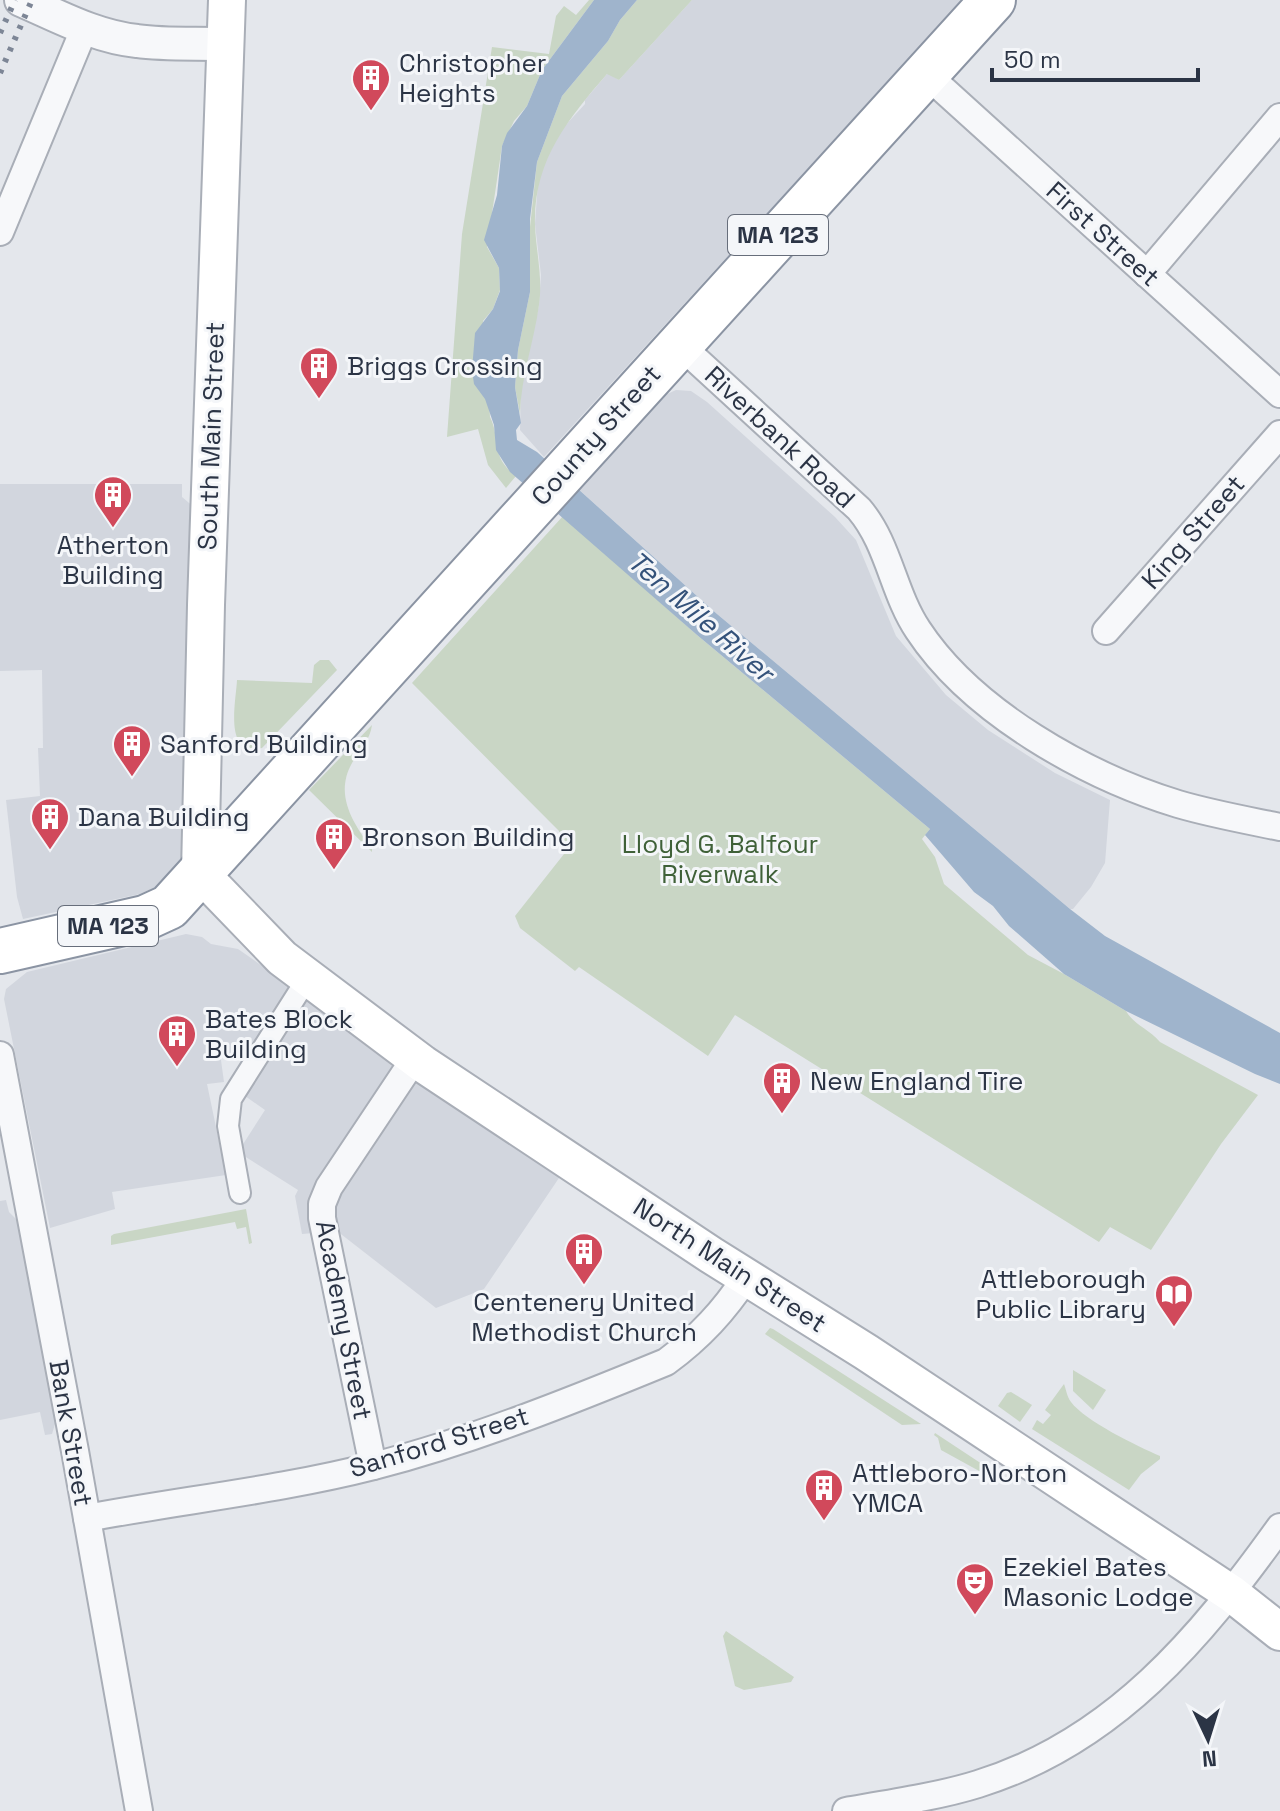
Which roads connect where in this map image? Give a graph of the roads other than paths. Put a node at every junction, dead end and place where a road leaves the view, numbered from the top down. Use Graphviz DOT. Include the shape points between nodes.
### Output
graph roads {
  1 [pos="21,0"];
  2 [pos="227,0"];
  3 [pos="993,0"];
  4 [pos="85,27"];
  5 [pos="224,44"];
  6 [pos="926,74"];
  7 [pos="1280,117"];
  8 [pos="0,232"];
  9 [pos="1147,274"];
  10 [pos="679,344"];
  11 [pos="1280,394"];
  12 [pos="1280,434"];
  13 [pos="1106,631"];
  14 [pos="1280,827"];
  15 [pos="200,873"];
  16 [pos="0,951"];
  17 [pos="307,979"];
  18 [pos="0,1055"];
  19 [pos="415,1058"];
  20 [pos="240,1193"];
  21 [pos="747,1276"];
  22 [pos="373,1466"];
  23 [pos="87,1518"];
  24 [pos="1280,1527"];
  25 [pos="1232,1594"];
  26 [pos="1280,1632"];
  27 [pos="139,1811"];
  28 [pos="846,1811"];
  1 -- 4 [label="street"];
  2 -- 5 [label="main road, South Main Street"];
  3 -- 6 [label="highway, County Street / MA 123"];
  4 -- 5 [label="street" via="137,41"];
  4 -- 8 [label="street"];
  5 -- 15 [label="main road, South Main Street"];
  6 -- 9 [label="street, First Street"];
  6 -- 10 [label="highway, County Street / MA 123"];
  7 -- 9 [label="street"];
  9 -- 11 [label="street, First Street"];
  10 -- 14 [label="street, Riverbank Road" via="859,509 879,540 917,629 937,656 1002,714 1118,782 1179,804"];
  10 -- 15 [label="highway, County Street / MA 123"];
  12 -- 13 [label="street, King Street"];
  15 -- 16 [label="highway, MA 123" via="158,914"];
  15 -- 17 [label="main road, North Main Street"];
  17 -- 19 [label="main road, North Main Street"];
  17 -- 20 [label="street" via="231,1099 228,1126"];
  18 -- 23 [label="street, Bank Street"];
  19 -- 21 [label="main road, North Main Street"];
  19 -- 22 [label="street, Academy Street" via="322,1204"];
  21 -- 22 [label="street, Sanford Street" via="716,1319 666,1362 482,1432"];
  21 -- 25 [label="main road, North Main Street"];
  22 -- 23 [label="street, Sanford Street"];
  23 -- 27 [label="street, Bank Street"];
  24 -- 25 [label="street"];
  25 -- 26 [label="main road, North Main Street"];
  25 -- 28 [label="street" via="1174,1661 1110,1716 1038,1761 978,1785"];
}
